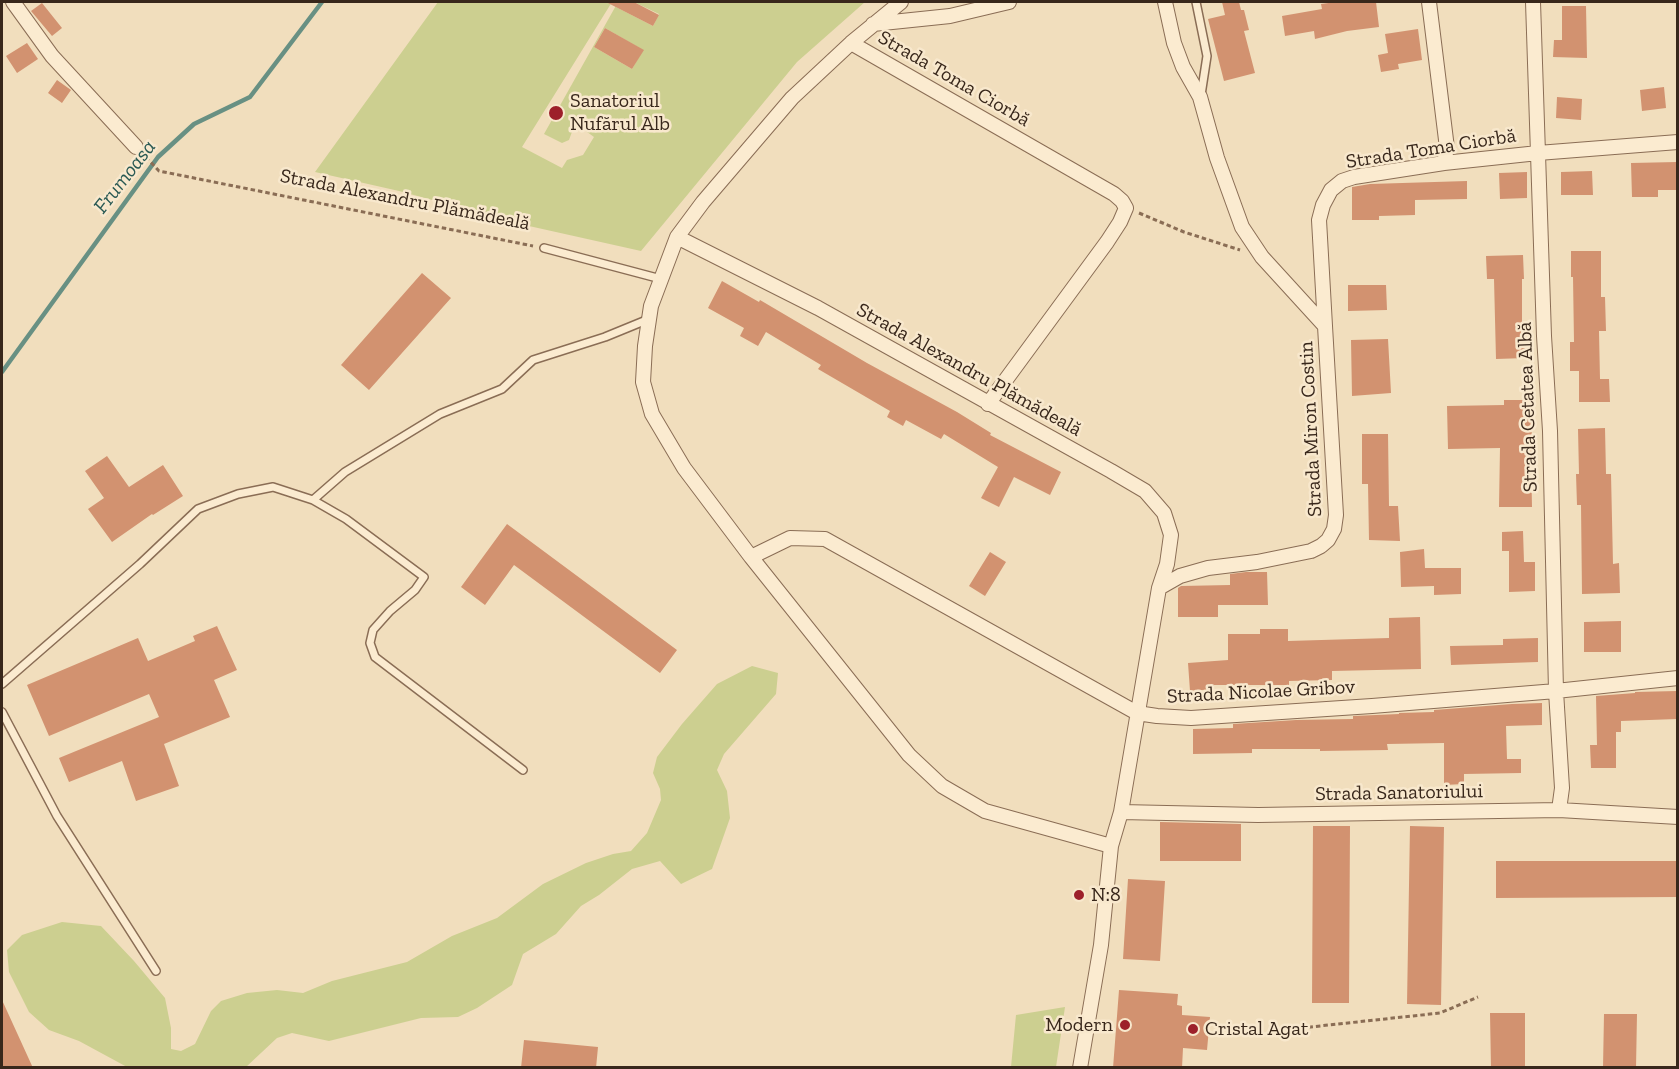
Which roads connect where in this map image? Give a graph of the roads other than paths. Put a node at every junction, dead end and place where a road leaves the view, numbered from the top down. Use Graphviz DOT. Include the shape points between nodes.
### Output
graph roads {
  1 [pos="13,2"];
  2 [pos="901,2"];
  3 [pos="1009,2"];
  4 [pos="1165,2"];
  5 [pos="1196,2"];
  6 [pos="1429,2"];
  7 [pos="1533,2"];
  8 [pos="873,24"];
  9 [pos="851,43"];
  10 [pos="1200,98"];
  11 [pos="1677,142"];
  12 [pos="141,151"];
  13 [pos="1538,153"];
  14 [pos="1444,163"];
  15 [pos="677,237"];
  16 [pos="544,248"];
  17 [pos="661,279"];
  18 [pos="649,319"];
  19 [pos="1325,326"];
  20 [pos="988,404"];
  21 [pos="313,500"];
  22 [pos="751,557"];
  23 [pos="1159,588"];
  24 [pos="1677,678"];
  25 [pos="2,684"];
  26 [pos="1556,692"];
  27 [pos="2,712"];
  28 [pos="1137,713"];
  29 [pos="523,770"];
  30 [pos="1559,810"];
  31 [pos="1121,812"];
  32 [pos="1677,816"];
  33 [pos="1111,846"];
  34 [pos="156,971"];
  35 [pos="1080,1068"];
  1 -- 12 [label="street" via="52,56"];
  2 -- 8 [label="street"];
  3 -- 8 [label="street" via="951,16"];
  4 -- 10 [label="street, Strada Miron Costin" via="1173,43"];
  5 -- 10 [label="lane" via="1207,56"];
  6 -- 14 [label="street" via="1447,148"];
  7 -- 13 [label="street, Strada Cetatea Albă"];
  8 -- 9 [label="street"];
  9 -- 15 [label="street" via="792,98"];
  9 -- 20 [label="street, Strada Toma Ciorbă" via="1114,194 1126,208 1107,242"];
  10 -- 19 [label="street, Strada Miron Costin" via="1242,227 1262,257"];
  11 -- 13 [label="street, Strada Toma Ciorbă"];
  13 -- 14 [label="street, Strada Toma Ciorbă"];
  13 -- 26 [label="street, Strada Cetatea Albă"];
  14 -- 19 [label="street, Strada Toma Ciorbă" via="1354,177 1331,190 1319,220"];
  15 -- 17 [label="street"];
  15 -- 20 [label="street, Strada Alexandru Plămădeală" via="818,308"];
  16 -- 17 [label="lane, Strada Alexandru Plămădeală"];
  17 -- 18 [label="street"];
  18 -- 21 [label="lane" via="532,360 502,389 440,414 345,472"];
  18 -- 22 [label="street" via="643,382 652,414 684,468"];
  19 -- 23 [label="street, Strada Miron Costin" via="1336,515 1328,540 1311,551 1208,568 1180,576"];
  20 -- 23 [label="street, Strada Alexandru Plămădeală" via="1145,491 1164,513 1171,535"];
  21 -- 25 [label="lane" via="273,487 238,494 198,509"];
  21 -- 29 [label="lane" via="346,519 424,577 373,630 370,643 375,657"];
  22 -- 28 [label="street, Strada Nicolae Gribov" via="790,538 825,539"];
  22 -- 33 [label="street" via="909,755 942,786 985,811"];
  23 -- 28 [label="street, Strada Alexandru Plămădeală"];
  24 -- 26 [label="street, Strada Nicolae Gribov"];
  26 -- 28 [label="street, Strada Nicolae Gribov" via="1191,718"];
  26 -- 30 [label="street, Strada Cetatea Albă" via="1562,788"];
  27 -- 34 [label="lane" via="57,816"];
  28 -- 31 [label="street, Strada Alexandru Plămădeală"];
  30 -- 31 [label="street, Strada Sanatoriului" via="1258,815"];
  30 -- 32 [label="street, Strada Sanatoriului"];
  31 -- 33 [label="street, Strada Alexandru Plămădeală"];
  33 -- 35 [label="street, Strada Alexandru Plămădeală" via="1101,945"];
}
